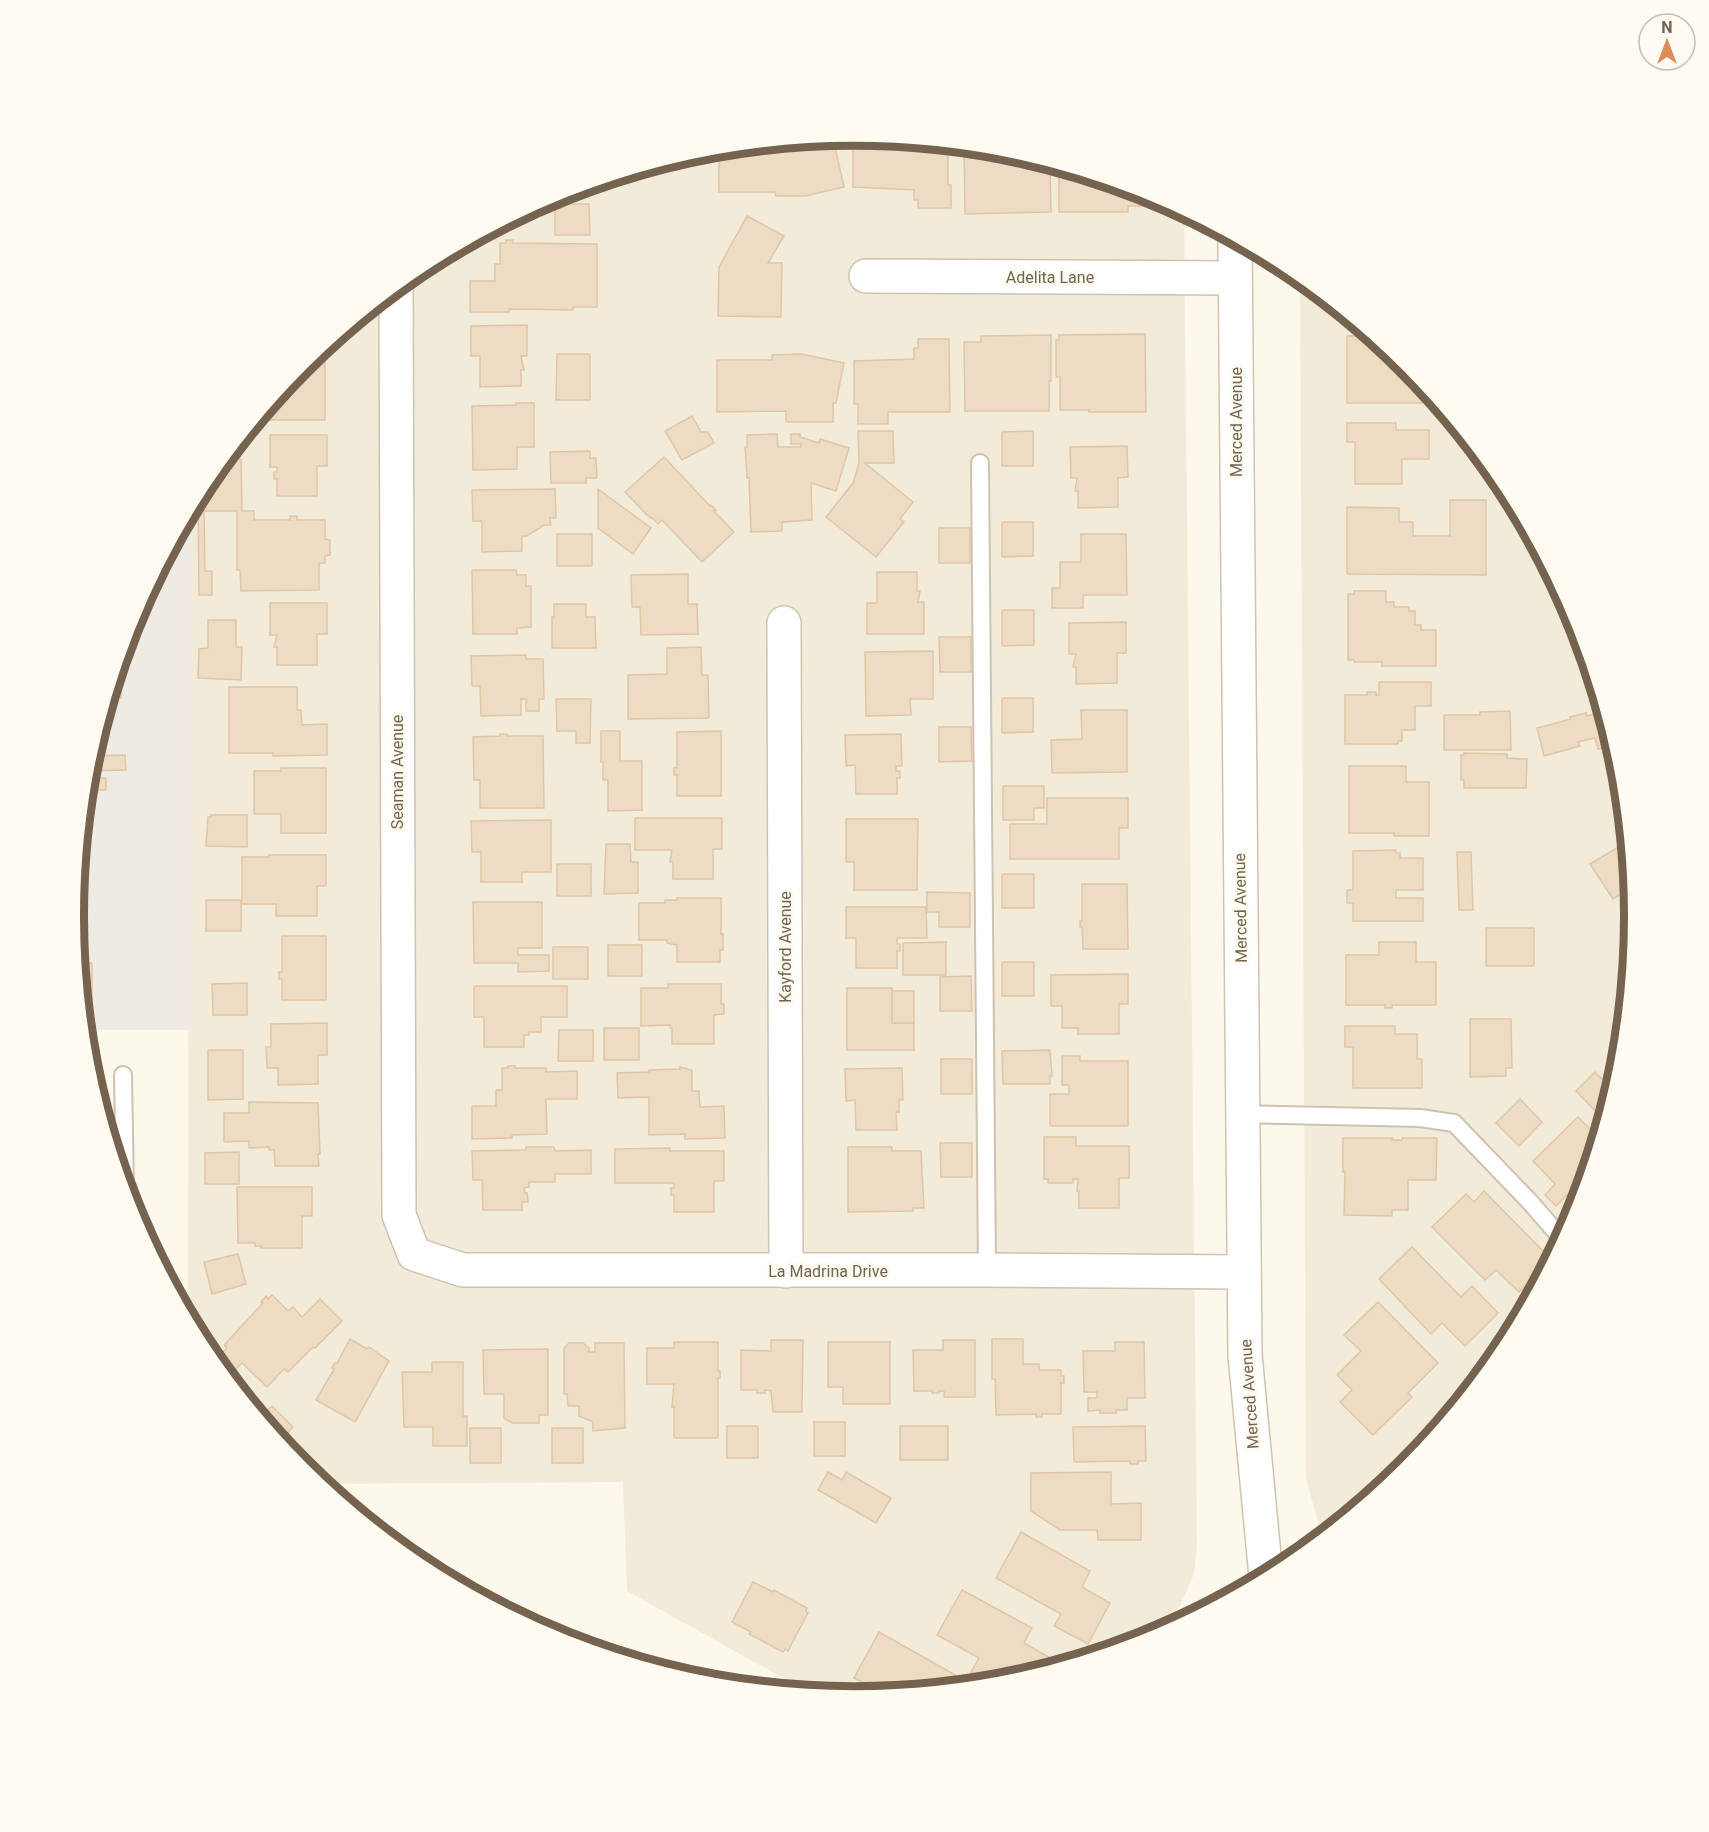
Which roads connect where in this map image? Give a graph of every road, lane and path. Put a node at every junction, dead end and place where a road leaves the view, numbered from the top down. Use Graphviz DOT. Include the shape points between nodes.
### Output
graph roads {
  1 [pos="1235,246"];
  2 [pos="866,276"];
  3 [pos="1235,278"];
  4 [pos="396,297"];
  5 [pos="980,463"];
  6 [pos="784,623"];
  7 [pos="123,1075"];
  8 [pos="1242,1114"];
  9 [pos="125,1162"];
  10 [pos="1557,1233"];
  11 [pos="414,1254"];
  12 [pos="987,1270"];
  13 [pos="786,1271"];
  14 [pos="1244,1272"];
  15 [pos="1265,1568"];
  1 -- 3 [label="street, Merced Avenue"];
  2 -- 3 [label="street, Adelita Lane"];
  3 -- 8 [label="street, Merced Avenue"];
  4 -- 11 [label="street, Seaman Avenue" via="399,1215"];
  5 -- 12 [label="lane"];
  6 -- 13 [label="street, Kayford Avenue"];
  7 -- 9 [label="lane"];
  8 -- 10 [label="lane" via="1420,1118 1454,1123"];
  8 -- 14 [label="street, Merced Avenue"];
  11 -- 13 [label="street, La Madrina Drive" via="463,1270"];
  12 -- 13 [label="street, La Madrina Drive"];
  12 -- 14 [label="street, La Madrina Drive"];
  14 -- 15 [label="street, Merced Avenue" via="1245,1355"];
}
